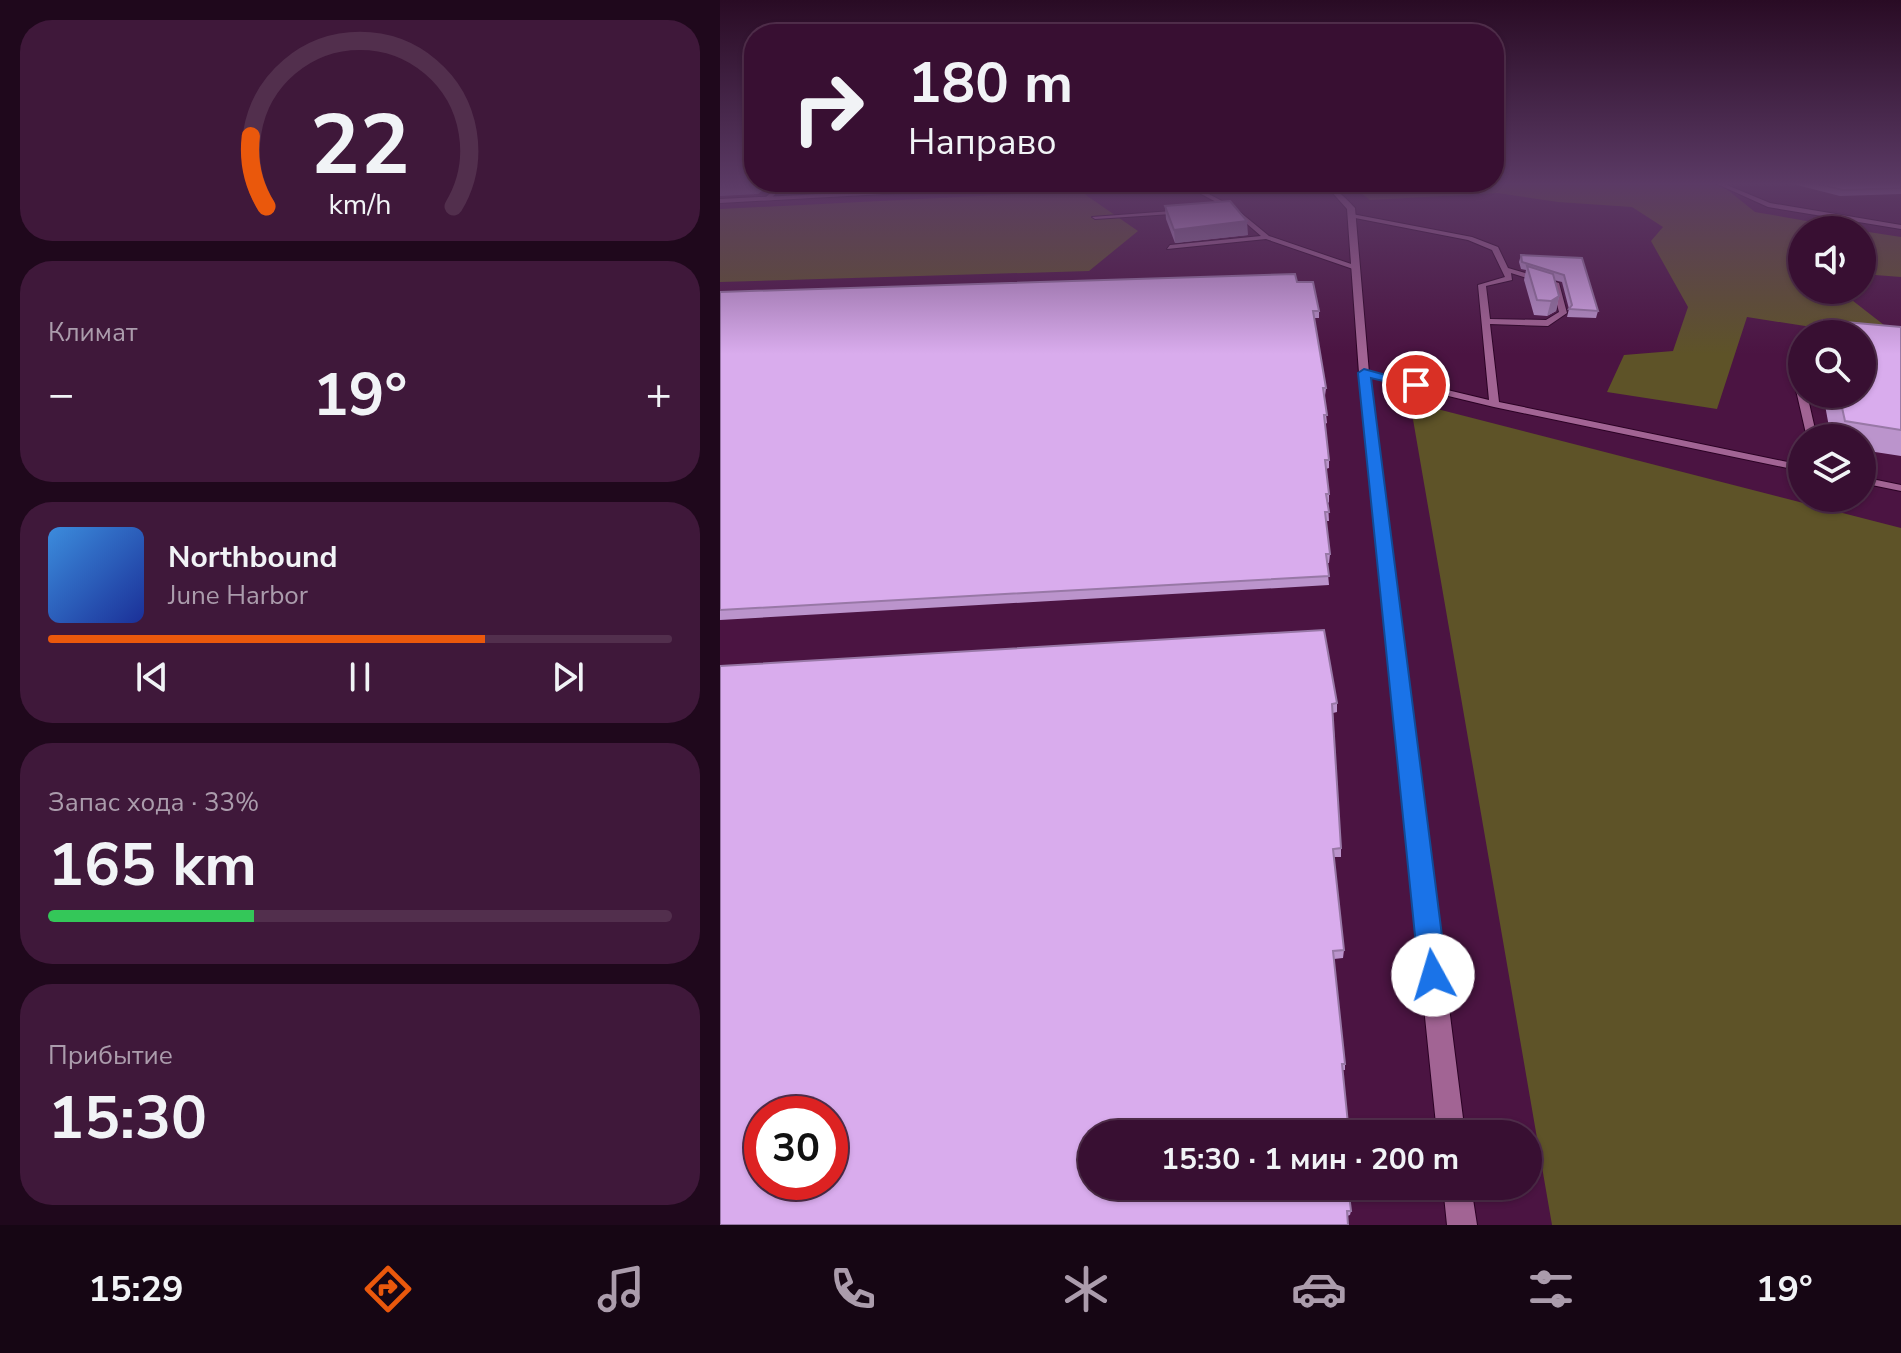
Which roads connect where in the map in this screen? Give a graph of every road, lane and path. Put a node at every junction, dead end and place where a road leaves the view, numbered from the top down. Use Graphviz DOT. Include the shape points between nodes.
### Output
graph roads {
  1 [pos="1236,240"];
  2 [pos="1276,240"];
  3 [pos="1354,240"];
  4 [pos="1475,240"];
  5 [pos="1170,247"];
  6 [pos="1356,267"];
  7 [pos="1504,269"];
  8 [pos="1485,321"];
  9 [pos="1364,373"];
  10 [pos="1494,404"];
  11 [pos="1788,465"];
  12 [pos="1876,483"];
  13 [pos="1901,488"];
  14 [pos="1449,1120"];
  15 [pos="1459,1200"];
  16 [pos="1462,1225"];
  1 -- 5 [label="lane"];
  2 -- 6 [label="lane"];
  3 -- 6 [label="street"];
  4 -- 7 [label="lane" via="1495,249"];
  6 -- 9 [label="street"];
  7 -- 8 [label="lane" via="1509,278 1482,285"];
  7 -- 8 [label="lane" via="1556,285 1563,313 1548,323"];
  8 -- 10 [label="lane"];
  9 -- 10 [label="lane"];
  9 -- 14 [label="street"];
  10 -- 11 [label="lane"];
  12 -- 13 [label="lane"];
  15 -- 16 [label="street"];
}
